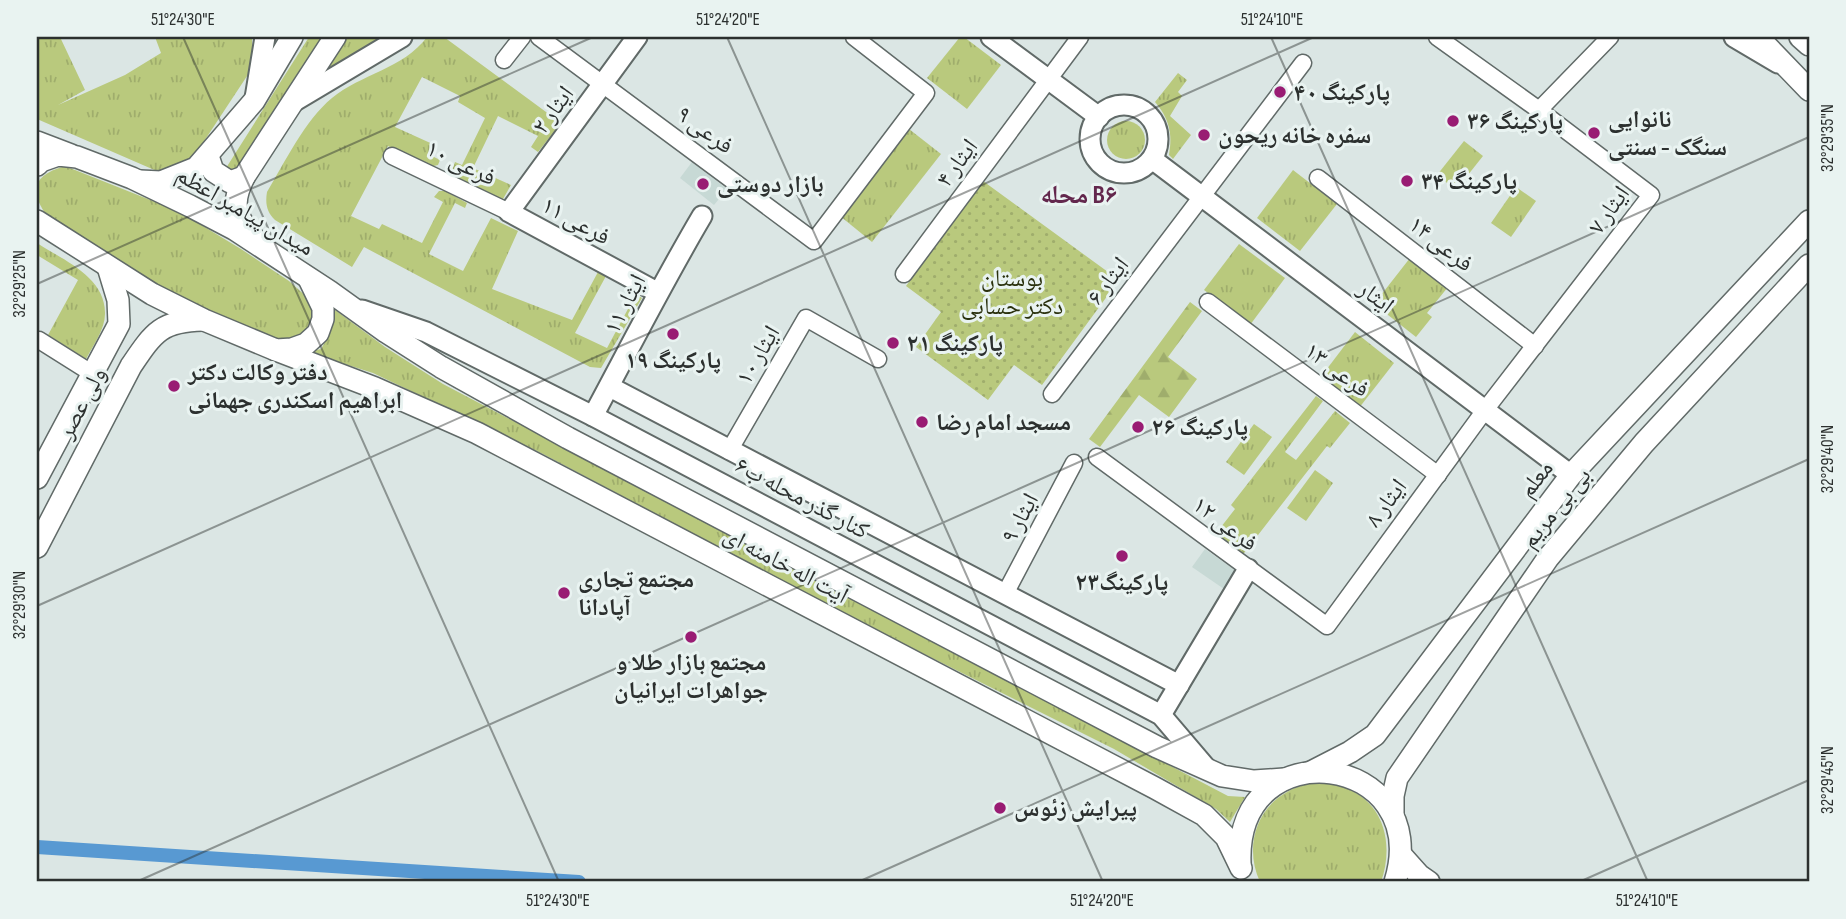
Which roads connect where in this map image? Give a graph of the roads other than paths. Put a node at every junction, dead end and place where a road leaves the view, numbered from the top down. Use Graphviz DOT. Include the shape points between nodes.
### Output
graph roads {
  1 [pos="265,37"];
  2 [pos="292,37"];
  3 [pos="335,37"];
  4 [pos="402,37"];
  5 [pos="522,37"];
  6 [pos="539,37"];
  7 [pos="637,37"];
  8 [pos="854,37"];
  9 [pos="991,37"];
  10 [pos="1080,37"];
  11 [pos="1437,37"];
  12 [pos="1610,37"];
  13 [pos="1734,37"];
  14 [pos="1758,37"];
  15 [pos="1800,37"];
  16 [pos="1809,45"];
  17 [pos="504,60"];
  18 [pos="1303,63"];
  19 [pos="1047,79"];
  20 [pos="1803,80"];
  21 [pos="602,83"];
  22 [pos="254,101"];
  23 [pos="292,103"];
  24 [pos="1539,110"];
  25 [pos="1099,117"];
  26 [pos="38,141"];
  27 [pos="208,156"];
  28 [pos="392,156"];
  29 [pos="77,157"];
  30 [pos="1152,159"];
  31 [pos="37,165"];
  32 [pos="244,177"];
  33 [pos="1318,178"];
  34 [pos="138,181"];
  35 [pos="1201,196"];
  36 [pos="509,212"];
  37 [pos="702,216"];
  38 [pos="38,222"];
  39 [pos="1808,226"];
  40 [pos="265,250"];
  41 [pos="1809,265"];
  42 [pos="108,267"];
  43 [pos="904,274"];
  44 [pos="308,278"];
  45 [pos="657,292"];
  46 [pos="1208,302"];
  47 [pos="349,306"];
  48 [pos="204,320"];
  49 [pos="40,340"];
  50 [pos="1535,346"];
  51 [pos="276,350"];
  52 [pos="878,359"];
  53 [pos="93,374"];
  54 [pos="610,387"];
  55 [pos="1052,394"];
  56 [pos="1485,410"];
  57 [pos="593,416"];
  58 [pos="729,451"];
  59 [pos="1097,457"];
  60 [pos="1074,463"];
  61 [pos="1438,475"];
  62 [pos="1571,475"];
  63 [pos="37,478"];
  64 [pos="37,547"];
  65 [pos="1248,569"];
  66 [pos="1005,594"];
  67 [pos="1327,626"];
  68 [pos="1179,685"];
  69 [pos="1161,715"];
  70 [pos="1208,770"];
  71 [pos="1313,771"];
  72 [pos="1284,779"];
  73 [pos="1393,816"];
  74 [pos="1402,856"];
  75 [pos="1243,875"];
  76 [pos="1395,882"];
  77 [pos="1429,882"];
  1 -- 22 [label="street"];
  2 -- 22 [label="main road"];
  3 -- 23 [label="main road"];
  4 -- 23 [label="street"];
  5 -- 17 [label="street"];
  6 -- 21 [label="street, فرعی ۹"];
  7 -- 21 [label="street, ایثار ۲"];
  8 -- 21 [label="street, فرعی ۹" via="926,93 814,241"];
  9 -- 19 [label="street"];
  10 -- 19 [label="street, ایثار ۴"];
  11 -- 24 [label="street"];
  12 -- 24 [label="street"];
  13 -- 20 [label="street"];
  14 -- 20 [label="main road"];
  15 -- 16 [label="main road"];
  18 -- 35 [label="street, ایثار ۶"];
  19 -- 25 [label="street"];
  19 -- 43 [label="street, ایثار ۴"];
  21 -- 36 [label="street, ایثار ۲"];
  22 -- 27 [label="main road"];
  23 -- 32 [label="main road"];
  24 -- 50 [label="street, ایثار ۷" via="1651,195"];
  25 -- 30 [label="street" via="1107,110 1129,105 1148,114 1158,141"];
  25 -- 30 [label="street" via="1091,137 1103,165 1134,171"];
  26 -- 29 [label="main road"];
  27 -- 32 [label="main road" via="213,171 230,182"];
  27 -- 34 [label="main road" via="177,178"];
  28 -- 36 [label="street, فرعی ۱۰"];
  29 -- 31 [label="main road, میدان پیامبر اعظم" via="58,155"];
  29 -- 34 [label="main road, میدان پیامبر اعظم"];
  30 -- 35 [label="street, ایثار"];
  32 -- 40 [label="main road" via="235,195 238,213"];
  33 -- 50 [label="street, فرعی ۱۴"];
  34 -- 40 [label="main road, میدان پیامبر اعظم" via="234,229"];
  35 -- 55 [label="street, ایثار ۶"];
  35 -- 56 [label="street, ایثار"];
  36 -- 45 [label="street, فرعی ۱۱"];
  37 -- 45 [label="street, ایثار ۱۱"];
  38 -- 42 [label="main road"];
  39 -- 62 [label="main road, معلم"];
  40 -- 44 [label="main road, میدان پیامبر اعظم"];
  41 -- 73 [label="main road, بی بی مریم" via="1644,443 1548,558 1397,778"];
  42 -- 48 [label="main road"];
  42 -- 53 [label="main road, ولی عصر" via="118,300 119,324"];
  44 -- 47 [label="main road, آیت اله خامنه ای"];
  44 -- 51 [label="main road, میدان پیامبر اعظم" via="323,308 318,333 306,344"];
  45 -- 54 [label="street, ایثار ۱۱"];
  46 -- 61 [label="street, فرعی ۱۳"];
  47 -- 57 [label="street, کنار گذر محله ب۶" via="426,332"];
  47 -- 70 [label="main road, آیت اله خامنه ای" via="441,366 568,438"];
  48 -- 51 [label="main road"];
  48 -- 64 [label="main road, ولی عصر" via="163,327 148,341"];
  49 -- 53 [label="street"];
  50 -- 56 [label="street, ایثار ۷"];
  51 -- 75 [label="main road, آیت اله خامنه ای" via="477,433 1204,815 1226,837"];
  52 -- 58 [label="street, ایثار ۱۰" via="806,318"];
  53 -- 63 [label="main road, ولی عصر"];
  54 -- 57 [label="street, ایثار ۱۱"];
  54 -- 58 [label="street"];
  56 -- 61 [label="street, ایثار ۸"];
  56 -- 62 [label="street, ایثار"];
  57 -- 69 [label="street, کنار گذر محله ب۶"];
  58 -- 66 [label="street"];
  59 -- 65 [label="street, فرعی ۱۲"];
  60 -- 66 [label="street, ایثار ۹"];
  61 -- 67 [label="street, ایثار ۸"];
  62 -- 71 [label="main road, معلم" via="1375,734"];
  65 -- 67 [label="street, فرعی ۱۲"];
  65 -- 68 [label="street"];
  66 -- 68 [label="street"];
  68 -- 69 [label="street"];
  69 -- 70 [label="street, کنار گذر محله ب۶"];
  70 -- 72 [label="main road, آیت اله خامنه ای" via="1254,781"];
  71 -- 72 [label="main road"];
  71 -- 73 [label="main road" via="1337,772 1360,781 1379,796"];
  72 -- 75 [label="main road" via="1263,795 1247,817 1240,842"];
  73 -- 74 [label="main road"];
  74 -- 76 [label="main road"];
  74 -- 77 [label="main road"];
}
